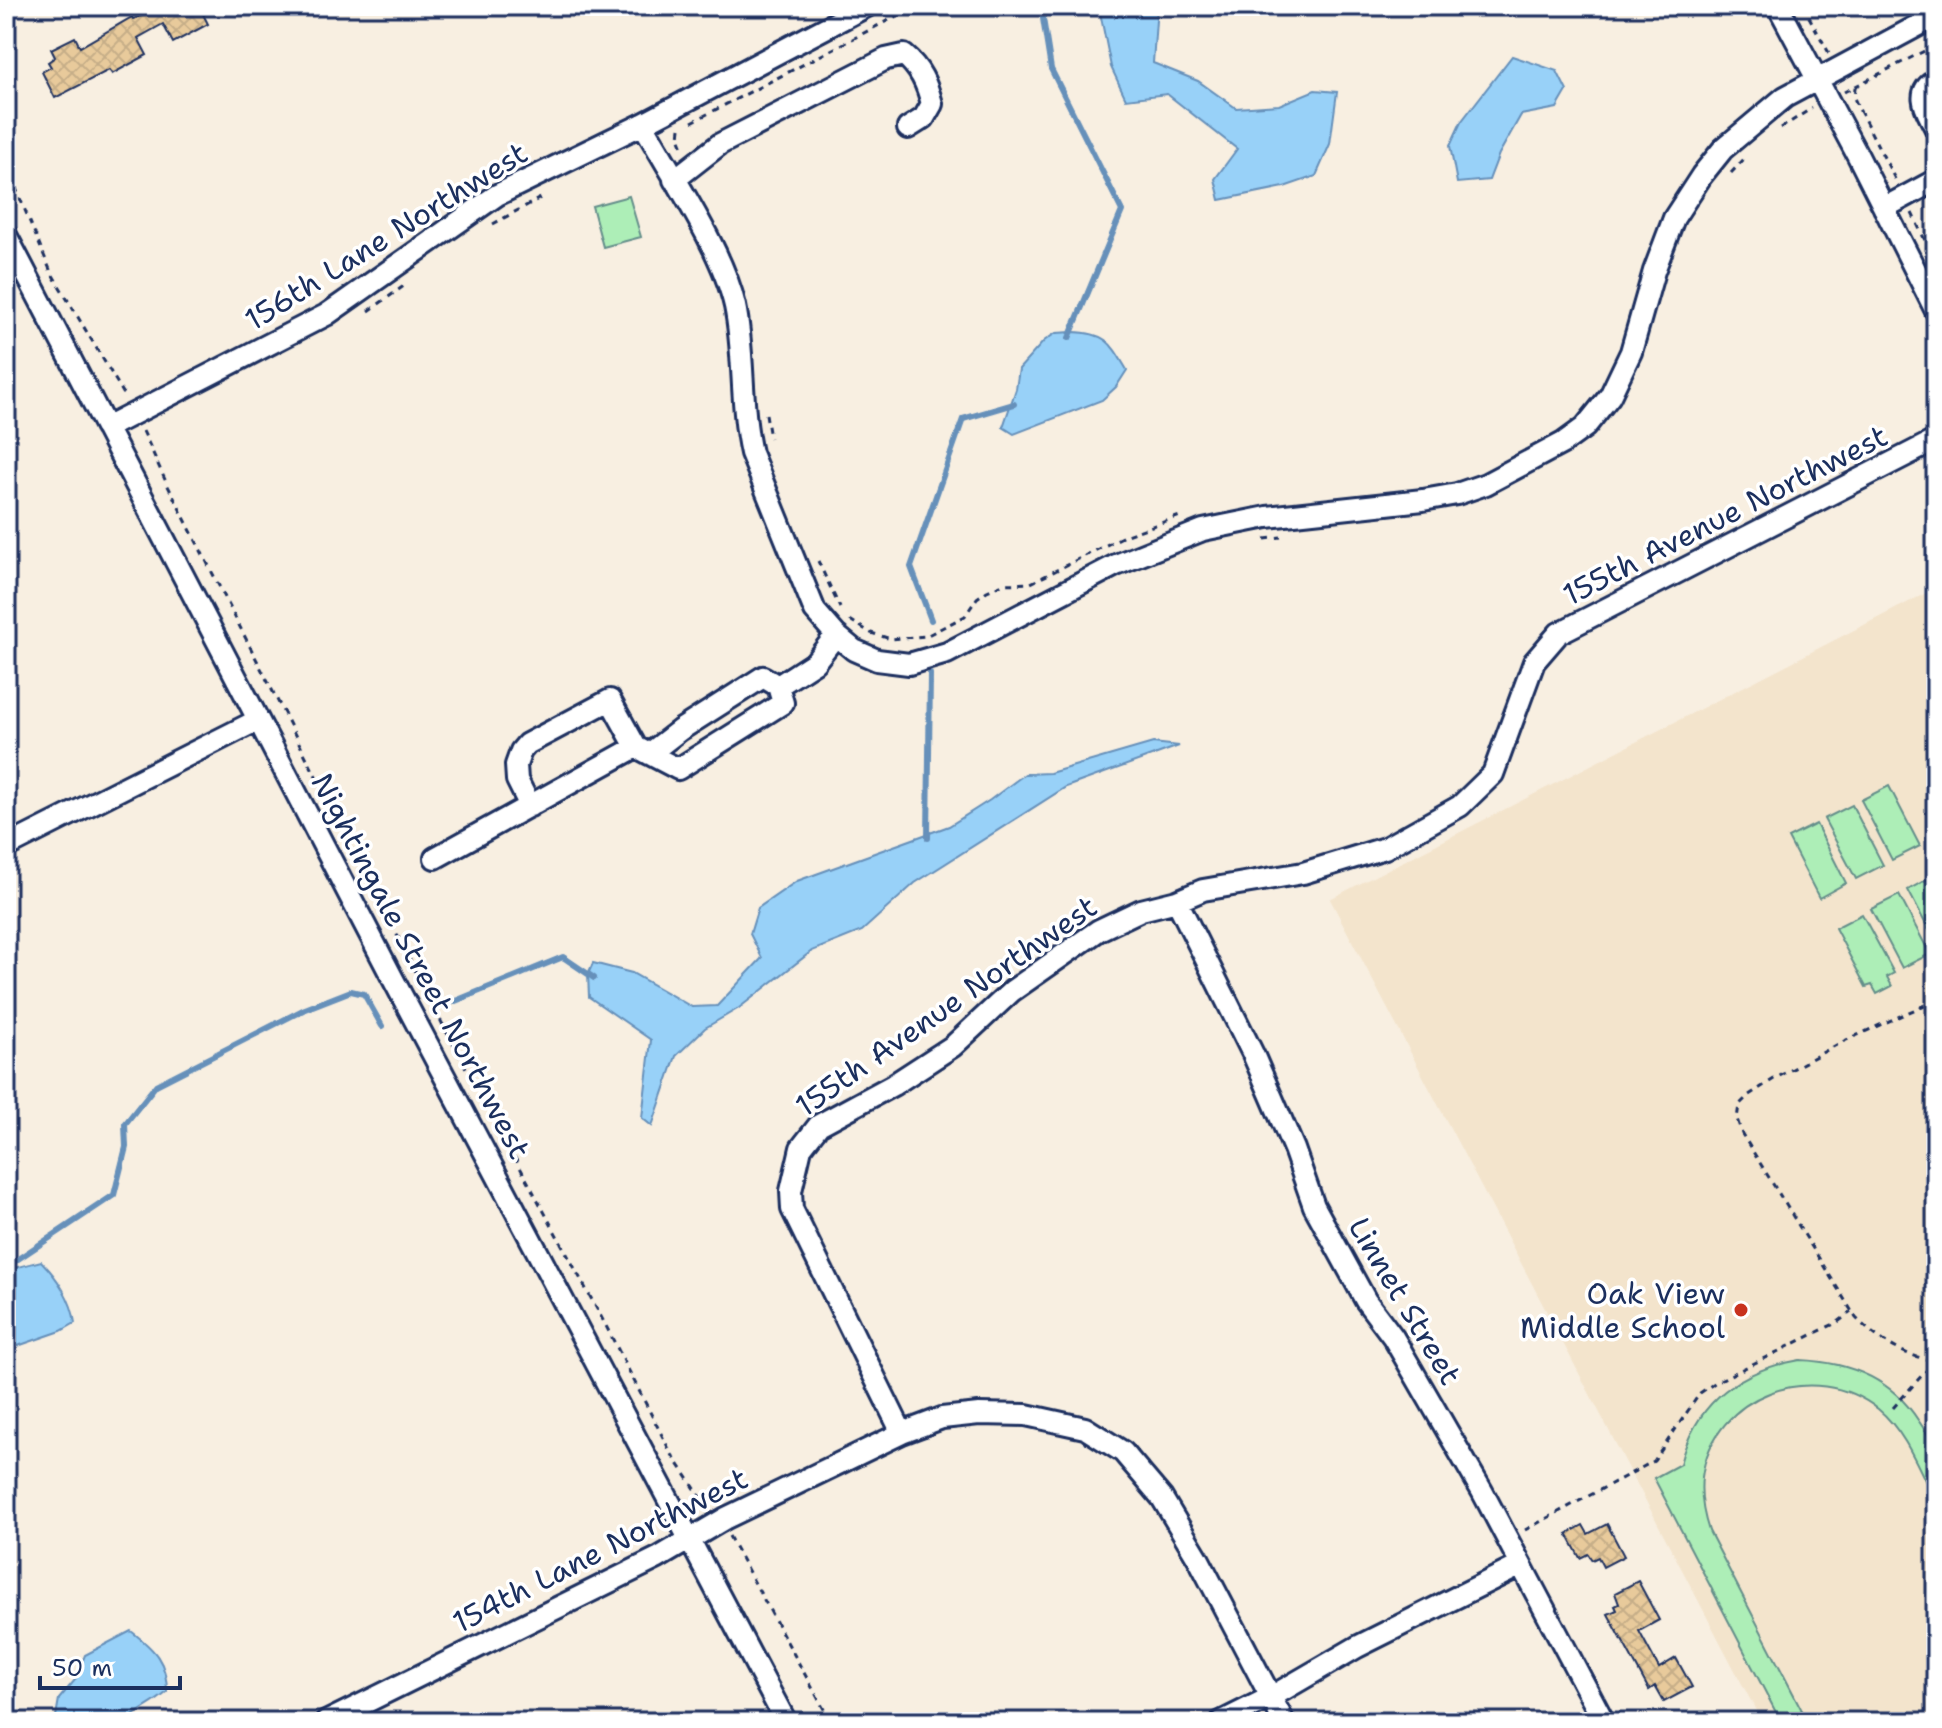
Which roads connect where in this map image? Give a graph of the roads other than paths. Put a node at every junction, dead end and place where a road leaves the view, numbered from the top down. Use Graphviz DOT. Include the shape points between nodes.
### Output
graph roads {
  1 [pos="867,6"];
  2 [pos="1778,6"];
  3 [pos="1936,16"];
  4 [pos="1817,79"];
  5 [pos="1936,80"];
  6 [pos="643,124"];
  7 [pos="908,128"];
  8 [pos="1936,129"];
  9 [pos="674,180"];
  10 [pos="1936,180"];
  11 [pos="1884,208"];
  12 [pos="6,235"];
  13 [pos="1936,311"];
  14 [pos="106,428"];
  15 [pos="1936,440"];
  16 [pos="842,627"];
  17 [pos="778,686"];
  18 [pos="258,720"];
  19 [pos="642,751"];
  20 [pos="530,806"];
  21 [pos="6,847"];
  22 [pos="435,858"];
  23 [pos="1177,901"];
  24 [pos="902,1433"];
  25 [pos="689,1539"];
  26 [pos="1521,1565"];
  27 [pos="1271,1697"];
  28 [pos="326,1722"];
  29 [pos="786,1722"];
  30 [pos="1221,1722"];
  31 [pos="1284,1722"];
  32 [pos="1604,1722"];
  1 -- 6 [label="street, 156th Lane Northwest"];
  2 -- 4 [label="street"];
  3 -- 4 [label="street"];
  4 -- 11 [label="street"];
  4 -- 16 [label="street" via="1785,97 1723,149 1685,199 1666,237 1621,377 1599,411 1563,443 1515,471 1457,494 1203,530 1116,565 947,653 909,664 877,660 854,650"];
  5 -- 8 [label="street" via="1921,98"];
  6 -- 9 [label="street"];
  6 -- 14 [label="street, 156th Lane Northwest" via="497,195 326,315"];
  7 -- 9 [label="street" via="924,118 932,104 916,65 904,55 886,59 720,144"];
  9 -- 16 [label="street" via="717,255 735,306 751,453 815,611"];
  10 -- 11 [label="street"];
  11 -- 13 [label="street"];
  12 -- 14 [label="street, Nightingale Street Northwest"];
  14 -- 18 [label="street, Nightingale Street Northwest"];
  15 -- 23 [label="street, 155th Avenue Northwest" via="1559,633 1534,662 1493,774 1460,806 1385,848 1303,873 1203,890"];
  16 -- 17 [label="street" via="815,662"];
  17 -- 19 [label="street" via="763,677"];
  17 -- 19 [label="street" via="783,703 678,769"];
  18 -- 21 [label="street"];
  18 -- 25 [label="street, Nightingale Street Northwest"];
  19 -- 20 [label="street"];
  19 -- 20 [label="street" via="610,700 527,744 516,765"];
  20 -- 22 [label="street"];
  23 -- 24 [label="street, 155th Avenue Northwest" via="1141,910 1099,930 1012,991 953,1046 819,1125 801,1148 792,1209"];
  23 -- 26 [label="street, Linnet Street" via="1253,1054 1314,1206"];
  24 -- 25 [label="street, 154th Lane Northwest"];
  24 -- 27 [label="street, 154th Lane Northwest" via="942,1418 1026,1415 1085,1428 1123,1452 1162,1498"];
  25 -- 28 [label="street, 154th Lane Northwest"];
  25 -- 29 [label="street, Nightingale Street Northwest"];
  26 -- 27 [label="street" via="1357,1647"];
  26 -- 32 [label="street, Linnet Street"];
  27 -- 30 [label="street"];
  27 -- 31 [label="street, 154th Lane Northwest"];
}
